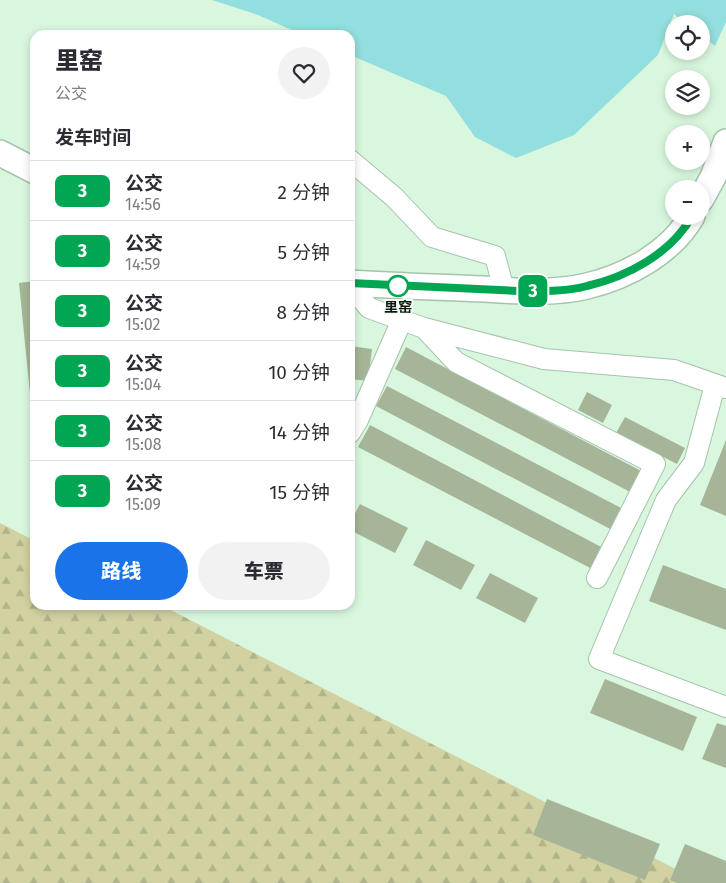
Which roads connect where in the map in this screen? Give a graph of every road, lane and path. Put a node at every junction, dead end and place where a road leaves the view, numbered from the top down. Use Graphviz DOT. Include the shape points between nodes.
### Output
graph roads {
  1 [pos="726,142"];
  2 [pos="0,153"];
  3 [pos="355,164"];
  4 [pos="30,168"];
  5 [pos="710,182"];
  6 [pos="687,225"];
  7 [pos="355,284"];
  8 [pos="355,290"];
  9 [pos="504,290"];
  10 [pos="402,320"];
  11 [pos="424,328"];
  12 [pos="721,386"];
  13 [pos="355,425"];
  14 [pos="597,578"];
  15 [pos="726,707"];
  1 -- 5 [label="main road"];
  2 -- 4 [label="main road"];
  3 -- 9 [label="street" via="394,197 432,237 495,256"];
  6 -- 9 [label="main road" via="641,266 616,277 586,287"];
  7 -- 9 [label="main road"];
  8 -- 10 [label="street" via="369,308"];
  10 -- 11 [label="street"];
  10 -- 13 [label="street"];
  11 -- 12 [label="street" via="544,359 674,370"];
  11 -- 14 [label="street" via="456,362 655,464"];
  12 -- 15 [label="street" via="694,462 666,500 599,659"];
}
